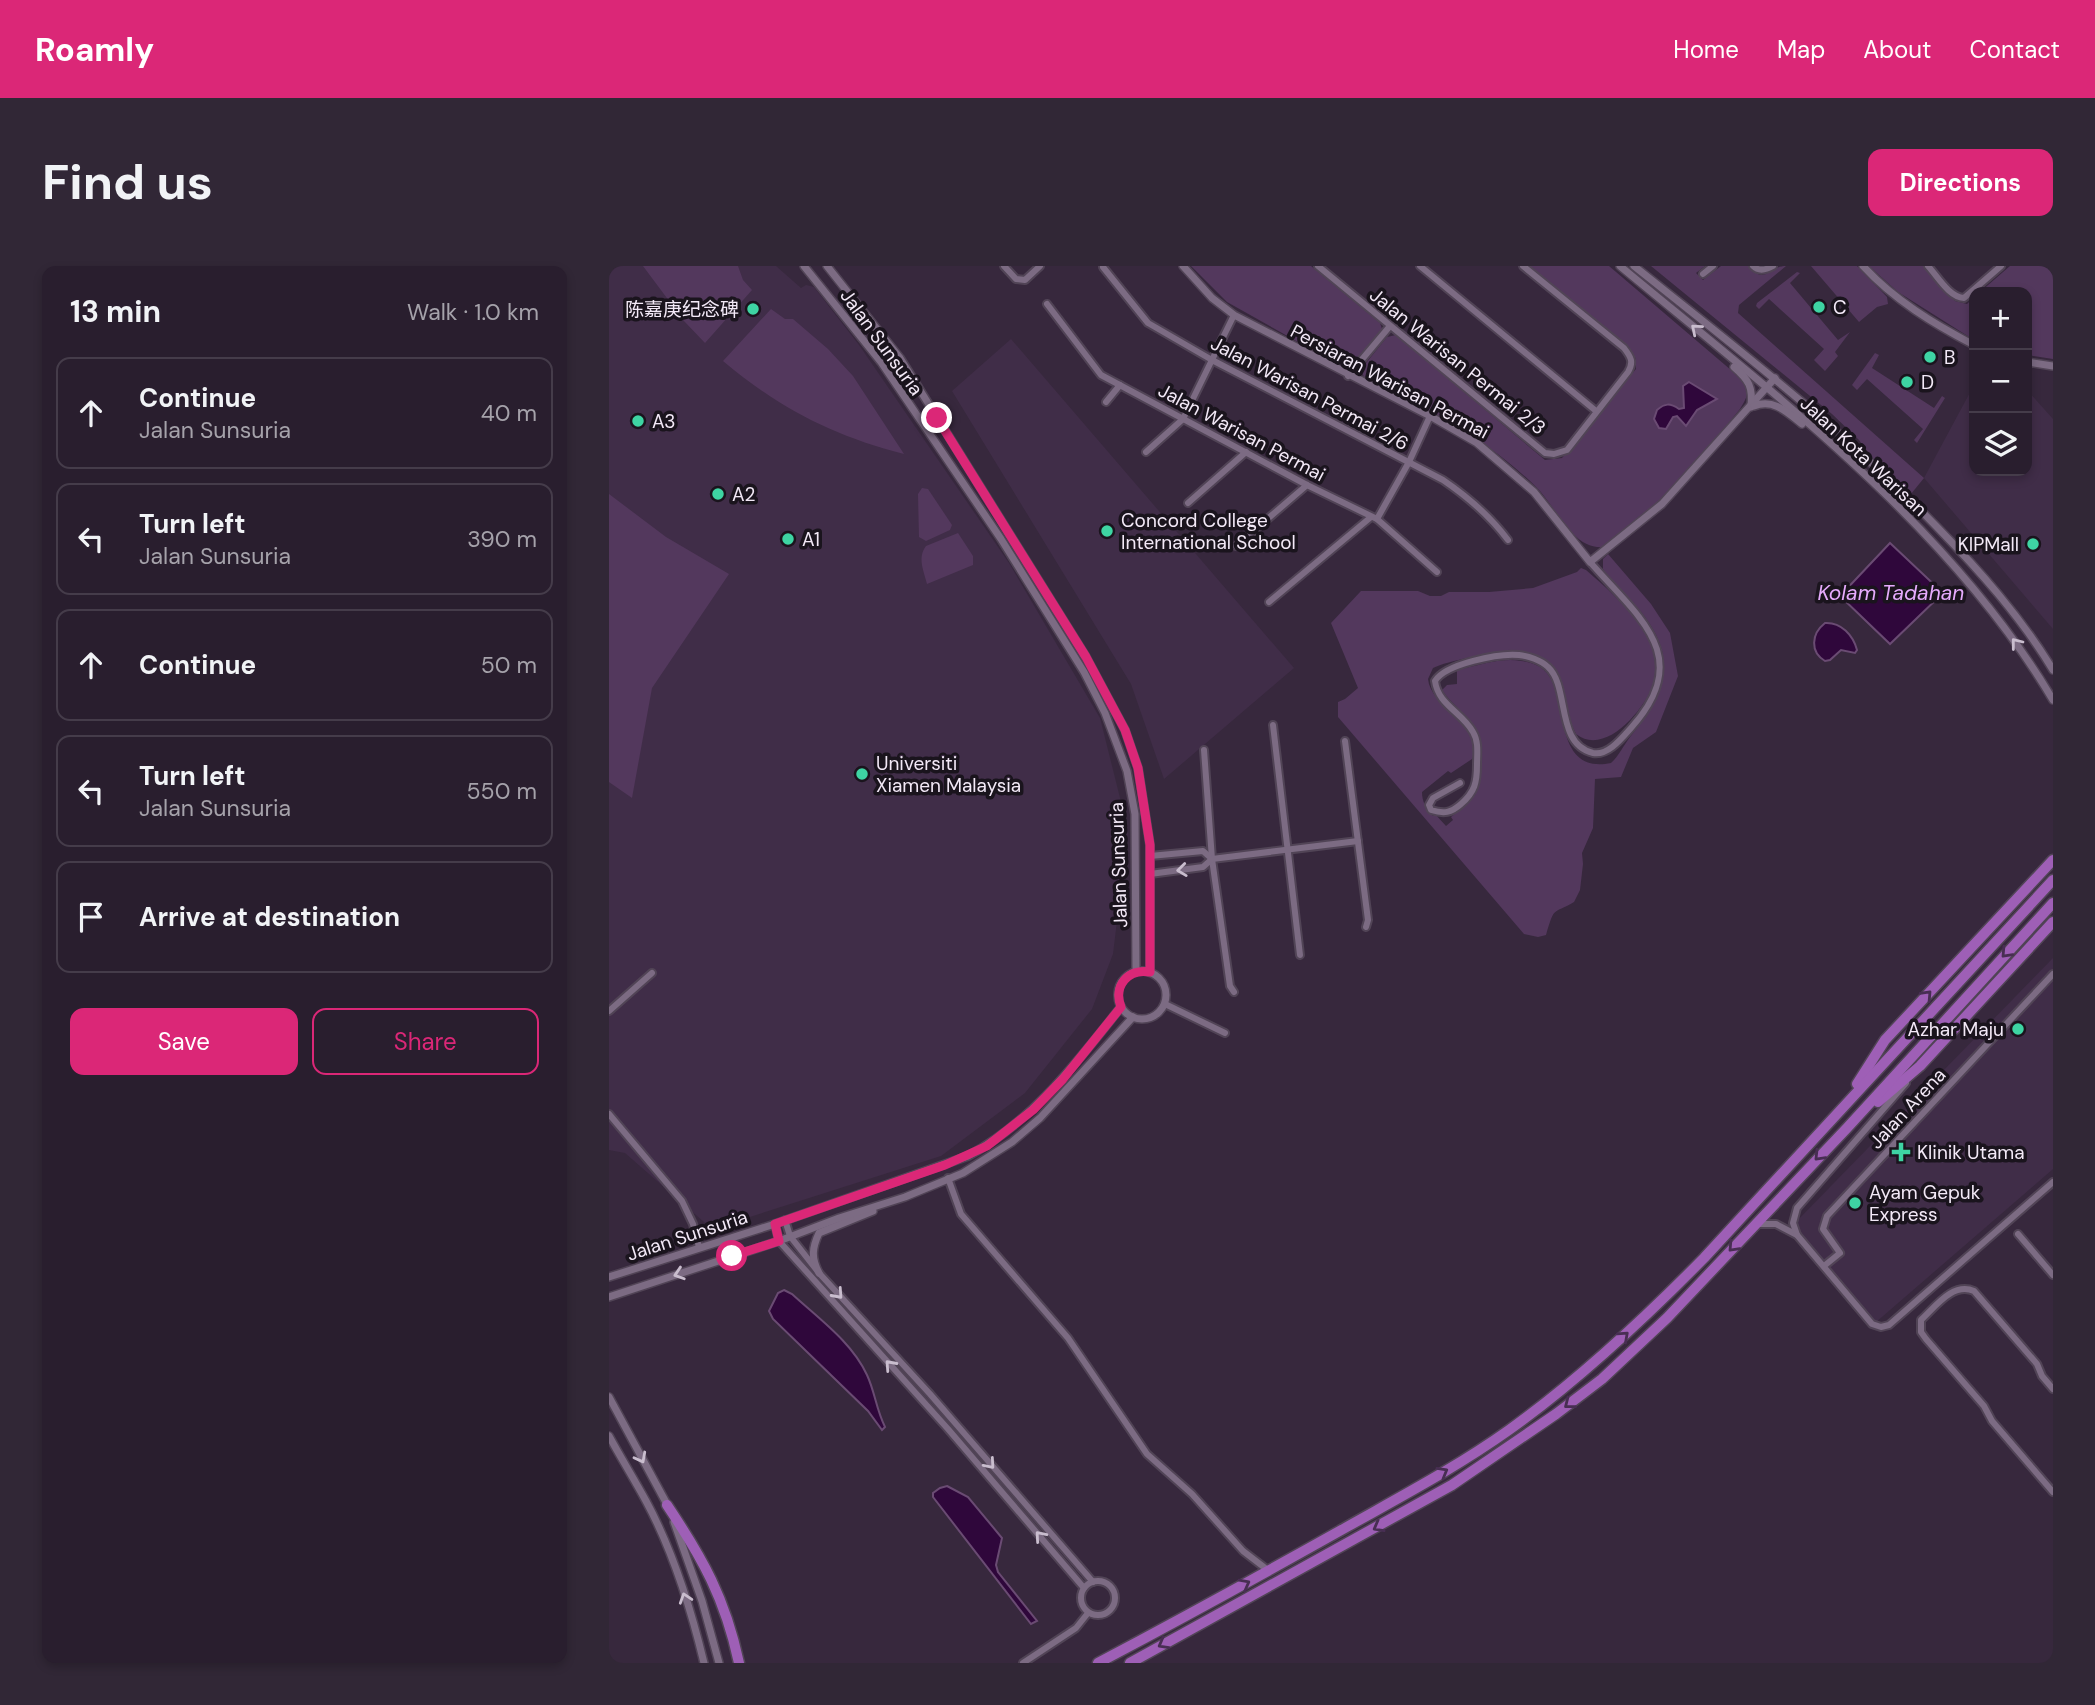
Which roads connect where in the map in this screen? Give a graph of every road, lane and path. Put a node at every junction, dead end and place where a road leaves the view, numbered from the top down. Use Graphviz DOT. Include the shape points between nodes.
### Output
graph roads {
  1 [pos="804,266"];
  2 [pos="827,266"];
  3 [pos="1004,266"];
  4 [pos="1040,266"];
  5 [pos="1183,266"];
  6 [pos="1318,266"];
  7 [pos="1420,266"];
  8 [pos="1523,266"];
  9 [pos="1621,266"];
  10 [pos="1634,266"];
  11 [pos="1713,266"];
  12 [pos="1753,266"];
  13 [pos="1773,266"];
  14 [pos="1863,266"];
  15 [pos="1929,266"];
  16 [pos="2001,266"];
  17 [pos="1103,267"];
  18 [pos="1703,274"];
  19 [pos="1047,304"];
  20 [pos="1234,315"];
  21 [pos="1390,326"];
  22 [pos="1969,342"];
  23 [pos="1718,347"];
  24 [pos="1212,360"];
  25 [pos="2032,363"];
  26 [pos="2053,366"];
  27 [pos="1348,376"];
  28 [pos="1775,378"];
  29 [pos="1120,385"];
  30 [pos="1767,388"];
  31 [pos="1105,402"];
  32 [pos="1751,408"];
  33 [pos="1595,411"];
  34 [pos="1430,416"];
  35 [pos="1184,419"];
  36 [pos="1146,452"];
  37 [pos="1246,452"];
  38 [pos="1845,455"];
  39 [pos="1409,462"];
  40 [pos="1307,485"];
  41 [pos="1188,503"];
  42 [pos="1374,518"];
  43 [pos="1508,540"];
  44 [pos="1236,546"];
  45 [pos="1590,562"];
  46 [pos="1437,572"];
  47 [pos="1269,602"];
  48 [pos="2053,670"];
  49 [pos="2053,700"];
  50 [pos="1273,725"];
  51 [pos="1345,741"];
  52 [pos="1204,750"];
  53 [pos="1459,783"];
  54 [pos="1358,841"];
  55 [pos="1287,849"];
  56 [pos="1150,856"];
  57 [pos="1212,859"];
  58 [pos="2053,860"];
  59 [pos="1150,874"];
  60 [pos="2053,880"];
  61 [pos="2053,903"];
  62 [pos="2053,922"];
  63 [pos="1366,928"];
  64 [pos="1300,956"];
  65 [pos="1136,972"];
  66 [pos="1150,972"];
  67 [pos="652,973"];
  68 [pos="2053,974"];
  69 [pos="1234,992"];
  70 [pos="1165,1004"];
  71 [pos="1121,1007"];
  72 [pos="609,1011"];
  73 [pos="1133,1017"];
  74 [pos="1225,1034"];
  75 [pos="1920,1066"];
  76 [pos="1842,1108"];
  77 [pos="609,1114"];
  78 [pos="1847,1128"];
  79 [pos="949,1178"];
  80 [pos="2053,1182"];
  81 [pos="905,1197"];
  82 [pos="785,1220"];
  83 [pos="775,1224"];
  84 [pos="1754,1224"];
  85 [pos="2018,1234"];
  86 [pos="1797,1235"];
  87 [pos="790,1236"];
  88 [pos="779,1241"];
  89 [pos="699,1247"];
  90 [pos="1825,1266"];
  91 [pos="819,1273"];
  92 [pos="2053,1275"];
  93 [pos="609,1277"];
  94 [pos="609,1297"];
  95 [pos="2053,1389"];
  96 [pos="609,1398"];
  97 [pos="609,1436"];
  98 [pos="2053,1492"];
  99 [pos="667,1505"];
  100 [pos="1269,1571"];
  101 [pos="1093,1582"];
  102 [pos="1084,1588"];
  103 [pos="1088,1613"];
  104 [pos="704,1663"];
  105 [pos="719,1663"];
  106 [pos="739,1663"];
  107 [pos="1023,1663"];
  108 [pos="1098,1663"];
  109 [pos="1130,1663"];
  1 -- 65 [label="street, Jalan Sunsuria" via="881,362 1001,539 1105,713 1127,771 1135,814"];
  2 -- 56 [label="street, Jalan Sunsuria" via="900,358 1110,699 1138,768"];
  3 -- 4 [label="street" via="1016,279 1025,280"];
  5 -- 20 [label="street, Persiaran Warisan Permai"];
  6 -- 21 [label="street, Jalan Warisan Permai 2/3"];
  7 -- 33 [label="street"];
  8 -- 33 [label="street" via="1630,357 1632,366"];
  23 -- 9 [label="street, Jalan Kota Warisan, one-way"];
  10 -- 28 [label="street, Jalan Kota Warisan"];
  11 -- 18 [label="street"];
  12 -- 13 [label="street" via="1766,270"];
  14 -- 22 [label="street" via="1899,300"];
  15 -- 16 [label="street" via="1956,297 1964,298"];
  17 -- 24 [label="street, Jalan Warisan Permai 2/6" via="1148,323"];
  19 -- 29 [label="street, Jalan Warisan Permai" via="1101,375"];
  20 -- 24 [label="street"];
  20 -- 27 [label="street, Persiaran Warisan Permai"];
  21 -- 27 [label="street"];
  21 -- 33 [label="street, Jalan Warisan Permai 2/3" via="1545,453 1567,450"];
  23 -- 30 [label="street, Jalan Kota Warisan"];
  23 -- 32 [label="street" via="1749,381"];
  24 -- 35 [label="street"];
  24 -- 39 [label="street, Jalan Warisan Permai 2/6"];
  25 -- 26 [label="street"];
  27 -- 34 [label="street, Persiaran Warisan Permai"];
  28 -- 30 [label="street"];
  28 -- 48 [label="street, Jalan Kota Warisan" via="1898,487 1964,554"];
  29 -- 31 [label="street"];
  29 -- 35 [label="street, Jalan Warisan Permai"];
  30 -- 32 [label="street"];
  30 -- 38 [label="street, Jalan Kota Warisan"];
  32 -- 38 [label="street" via="1768,403 1780,406"];
  32 -- 45 [label="street" via="1663,504"];
  34 -- 39 [label="street"];
  34 -- 45 [label="street, Persiaran Warisan Permai" via="1477,443 1517,476"];
  35 -- 36 [label="street"];
  35 -- 37 [label="street, Jalan Warisan Permai"];
  37 -- 40 [label="street, Jalan Warisan Permai"];
  37 -- 41 [label="street"];
  49 -- 38 [label="street, Jalan Kota Warisan, one-way" via="2027,657 1954,566"];
  39 -- 42 [label="street"];
  39 -- 43 [label="street, Jalan Warisan Permai 2/6" via="1465,496"];
  40 -- 42 [label="street, Jalan Warisan Permai"];
  40 -- 44 [label="street"];
  42 -- 46 [label="street, Jalan Warisan Permai"];
  42 -- 47 [label="street"];
  45 -- 53 [label="street" via="1655,641 1659,680 1645,711 1607,751 1597,754 1577,744 1555,676 1541,662 1517,654 1453,666 1439,673 1434,681 1436,691 1474,734 1477,780 1474,790 1451,811 1431,810 1433,798"];
  50 -- 55 [label="street"];
  51 -- 54 [label="street"];
  52 -- 57 [label="street"];
  54 -- 55 [label="street"];
  54 -- 63 [label="street" via="1369,920"];
  55 -- 57 [label="street"];
  55 -- 64 [label="street"];
  56 -- 57 [label="street" via="1203,851"];
  56 -- 59 [label="street, Jalan Sunsuria"];
  57 -- 59 [label="street, one-way" via="1203,867"];
  57 -- 69 [label="street"];
  76 -- 58 [label="highway, one-way" via="1885,1040"];
  59 -- 66 [label="street, Jalan Sunsuria"];
  60 -- 76 [label="highway"];
  61 -- 78 [label="highway, one-way"];
  62 -- 75 [label="highway"];
  65 -- 66 [label="street"];
  65 -- 71 [label="street" via="1120,985"];
  66 -- 70 [label="street" via="1165,989"];
  67 -- 72 [label="street"];
  68 -- 90 [label="street, Jalan Arena" via="1827,1216 1823,1229 1840,1253"];
  70 -- 73 [label="street" via="1148,1018"];
  70 -- 74 [label="street"];
  71 -- 73 [label="street"];
  71 -- 82 [label="street, Jalan Sunsuria" via="1063,1079 987,1146"];
  73 -- 79 [label="street, Jalan Sunsuria" via="1040,1118 984,1161"];
  75 -- 78 [label="highway"];
  75 -- 86 [label="street" via="1797,1208 1793,1223"];
  100 -- 76 [label="highway, one-way" via="1455,1465 1553,1397 1658,1305"];
  77 -- 89 [label="street" via="681,1201"];
  78 -- 84 [label="highway, one-way"];
  79 -- 81 [label="street, Jalan Sunsuria"];
  79 -- 100 [label="street" via="961,1214 1068,1338 1147,1454 1192,1494 1243,1551"];
  80 -- 90 [label="street" via="1889,1325 1872,1324"];
  81 -- 87 [label="street, Jalan Sunsuria"];
  81 -- 91 [label="street" via="819,1233 812,1260"];
  82 -- 83 [label="street, Jalan Sunsuria"];
  82 -- 87 [label="street"];
  83 -- 88 [label="street"];
  83 -- 89 [label="street, Jalan Sunsuria"];
  84 -- 86 [label="street" via="1776,1224"];
  84 -- 109 [label="highway, one-way" via="1667,1318 1602,1379 1536,1429 1452,1485"];
  85 -- 92 [label="street"];
  86 -- 90 [label="street"];
  87 -- 88 [label="street, Jalan Sunsuria"];
  87 -- 91 [label="street"];
  88 -- 94 [label="street, Jalan Sunsuria, one-way"];
  102 -- 88 [label="street, one-way"];
  89 -- 93 [label="street, Jalan Sunsuria"];
  91 -- 101 [label="street, one-way"];
  95 -- 98 [label="street" via="1974,1291 1966,1287 1954,1291 1921,1320 1926,1339"];
  96 -- 99 [label="street, one-way"];
  104 -- 97 [label="street, one-way" via="657,1525"];
  99 -- 105 [label="street" via="688,1556"];
  99 -- 106 [label="highway" via="717,1588"];
  108 -- 100 [label="highway, one-way"];
  101 -- 102 [label="street"];
  101 -- 103 [label="street" via="1109,1586 1115,1601 1105,1614"];
  102 -- 103 [label="street" via="1081,1604"];
  103 -- 107 [label="street" via="1076,1628"];
}
